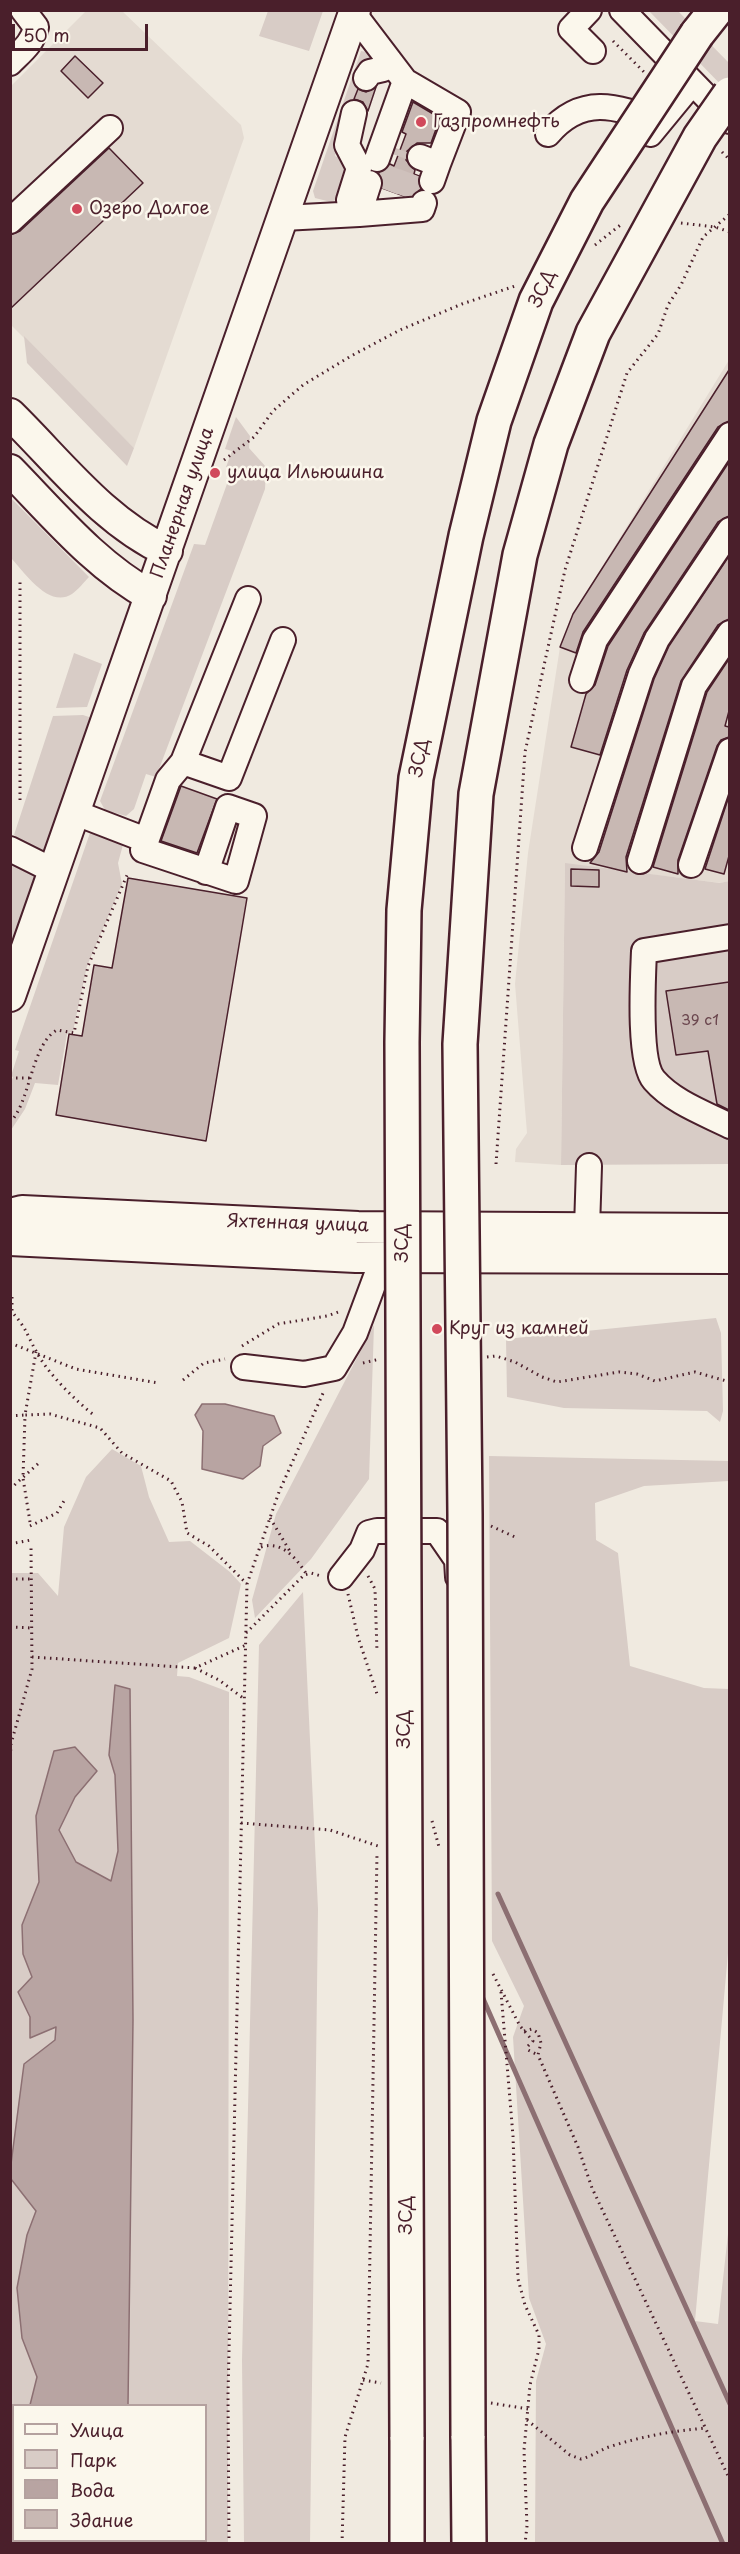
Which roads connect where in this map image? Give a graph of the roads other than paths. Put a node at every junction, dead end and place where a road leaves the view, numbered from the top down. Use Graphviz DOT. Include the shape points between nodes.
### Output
graph roads {
  1 [pos="23,10"];
  2 [pos="589,10"];
  3 [pos="621,10"];
  4 [pos="354,12"];
  5 [pos="708,18"];
  6 [pos="593,51"];
  7 [pos="389,60"];
  8 [pos="10,63"];
  9 [pos="366,78"];
  10 [pos="405,81"];
  11 [pos="692,83"];
  12 [pos="729,94"];
  13 [pos="354,113"];
  14 [pos="729,121"];
  15 [pos="658,122"];
  16 [pos="110,128"];
  17 [pos="548,134"];
  18 [pos="636,157"];
  19 [pos="394,184"];
  20 [pos="283,218"];
  21 [pos="10,221"];
  22 [pos="10,414"];
  23 [pos="729,435"];
  24 [pos="10,470"];
  25 [pos="729,530"];
  26 [pos="167,551"];
  27 [pos="151,596"];
  28 [pos="248,599"];
  29 [pos="729,633"];
  30 [pos="283,640"];
  31 [pos="582,680"];
  32 [pos="729,750"];
  33 [pos="183,762"];
  34 [pos="76,813"];
  35 [pos="146,840"];
  36 [pos="585,848"];
  37 [pos="10,849"];
  38 [pos="640,861"];
  39 [pos="691,865"];
  40 [pos="54,871"];
  41 [pos="206,872"];
  42 [pos="729,937"];
  43 [pos="10,996"];
  44 [pos="729,1126"];
  45 [pos="589,1167"];
  46 [pos="14,1210"];
  47 [pos="587,1228"];
  48 [pos="729,1229"];
  49 [pos="10,1240"];
  50 [pos="383,1258"];
  51 [pos="729,1258"];
  52 [pos="236,1357"];
  53 [pos="344,1572"];
  54 [pos="460,1834"];
  55 [pos="407,2544"];
  56 [pos="470,2544"];
  1 -- 8 [label="street" via="36,27 35,34"];
  2 -- 6 [label="street" via="571,29"];
  3 -- 11 [label="street"];
  4 -- 7 [label="street"];
  4 -- 20 [label="main road, Планерная улица"];
  5 -- 55 [label="highway, ЗСД, bridge" via="587,201 536,301 494,421 416,778 404,910 402,1042"];
  7 -- 9 [label="street" via="383,69 370,72"];
  7 -- 10 [label="street"];
  10 -- 19 [label="street"];
  10 -- 19 [label="street" via="458,112"];
  11 -- 14 [label="street"];
  11 -- 15 [label="street"];
  12 -- 56 [label="highway, bridge" via="694,146 593,333 551,444 520,555 476,794 460,1044"];
  13 -- 19 [label="street" via="347,146 358,168"];
  15 -- 17 [label="street" via="626,109 601,106 574,111"];
  15 -- 18 [label="street"];
  16 -- 21 [label="street"];
  19 -- 20 [label="street"];
  20 -- 26 [label="main road, Планерная улица"];
  22 -- 26 [label="main road" via="112,517 139,538"];
  23 -- 31 [label="street" via="595,640"];
  24 -- 27 [label="main road" via="99,560 123,581"];
  25 -- 36 [label="street" via="657,639 640,674"];
  26 -- 27 [label="main road, Планерная улица"];
  27 -- 34 [label="main road, Планерная улица"];
  28 -- 33 [label="street"];
  29 -- 38 [label="street" via="694,686"];
  30 -- 33 [label="street" via="229,778"];
  32 -- 39 [label="street"];
  33 -- 35 [label="street" via="168,780"];
  34 -- 35 [label="street"];
  34 -- 40 [label="main road, Планерная улица"];
  35 -- 41 [label="street" via="143,850"];
  37 -- 40 [label="street"];
  40 -- 43 [label="main road, Планерная улица"];
  42 -- 44 [label="street" via="644,951 641,1020 652,1078 670,1095"];
  45 -- 47 [label="street"];
  46 -- 47 [label="main road, Яхтенная улица" via="358,1227"];
  47 -- 48 [label="main road, Яхтенная улица"];
  49 -- 50 [label="main road, Яхтенная улица"];
  50 -- 51 [label="main road, Яхтенная улица"];
  50 -- 52 [label="street" via="355,1333 334,1368 304,1374"];
  53 -- 54 [label="street" via="363,1550 369,1533 377,1531 437,1531 457,1560"];
}
